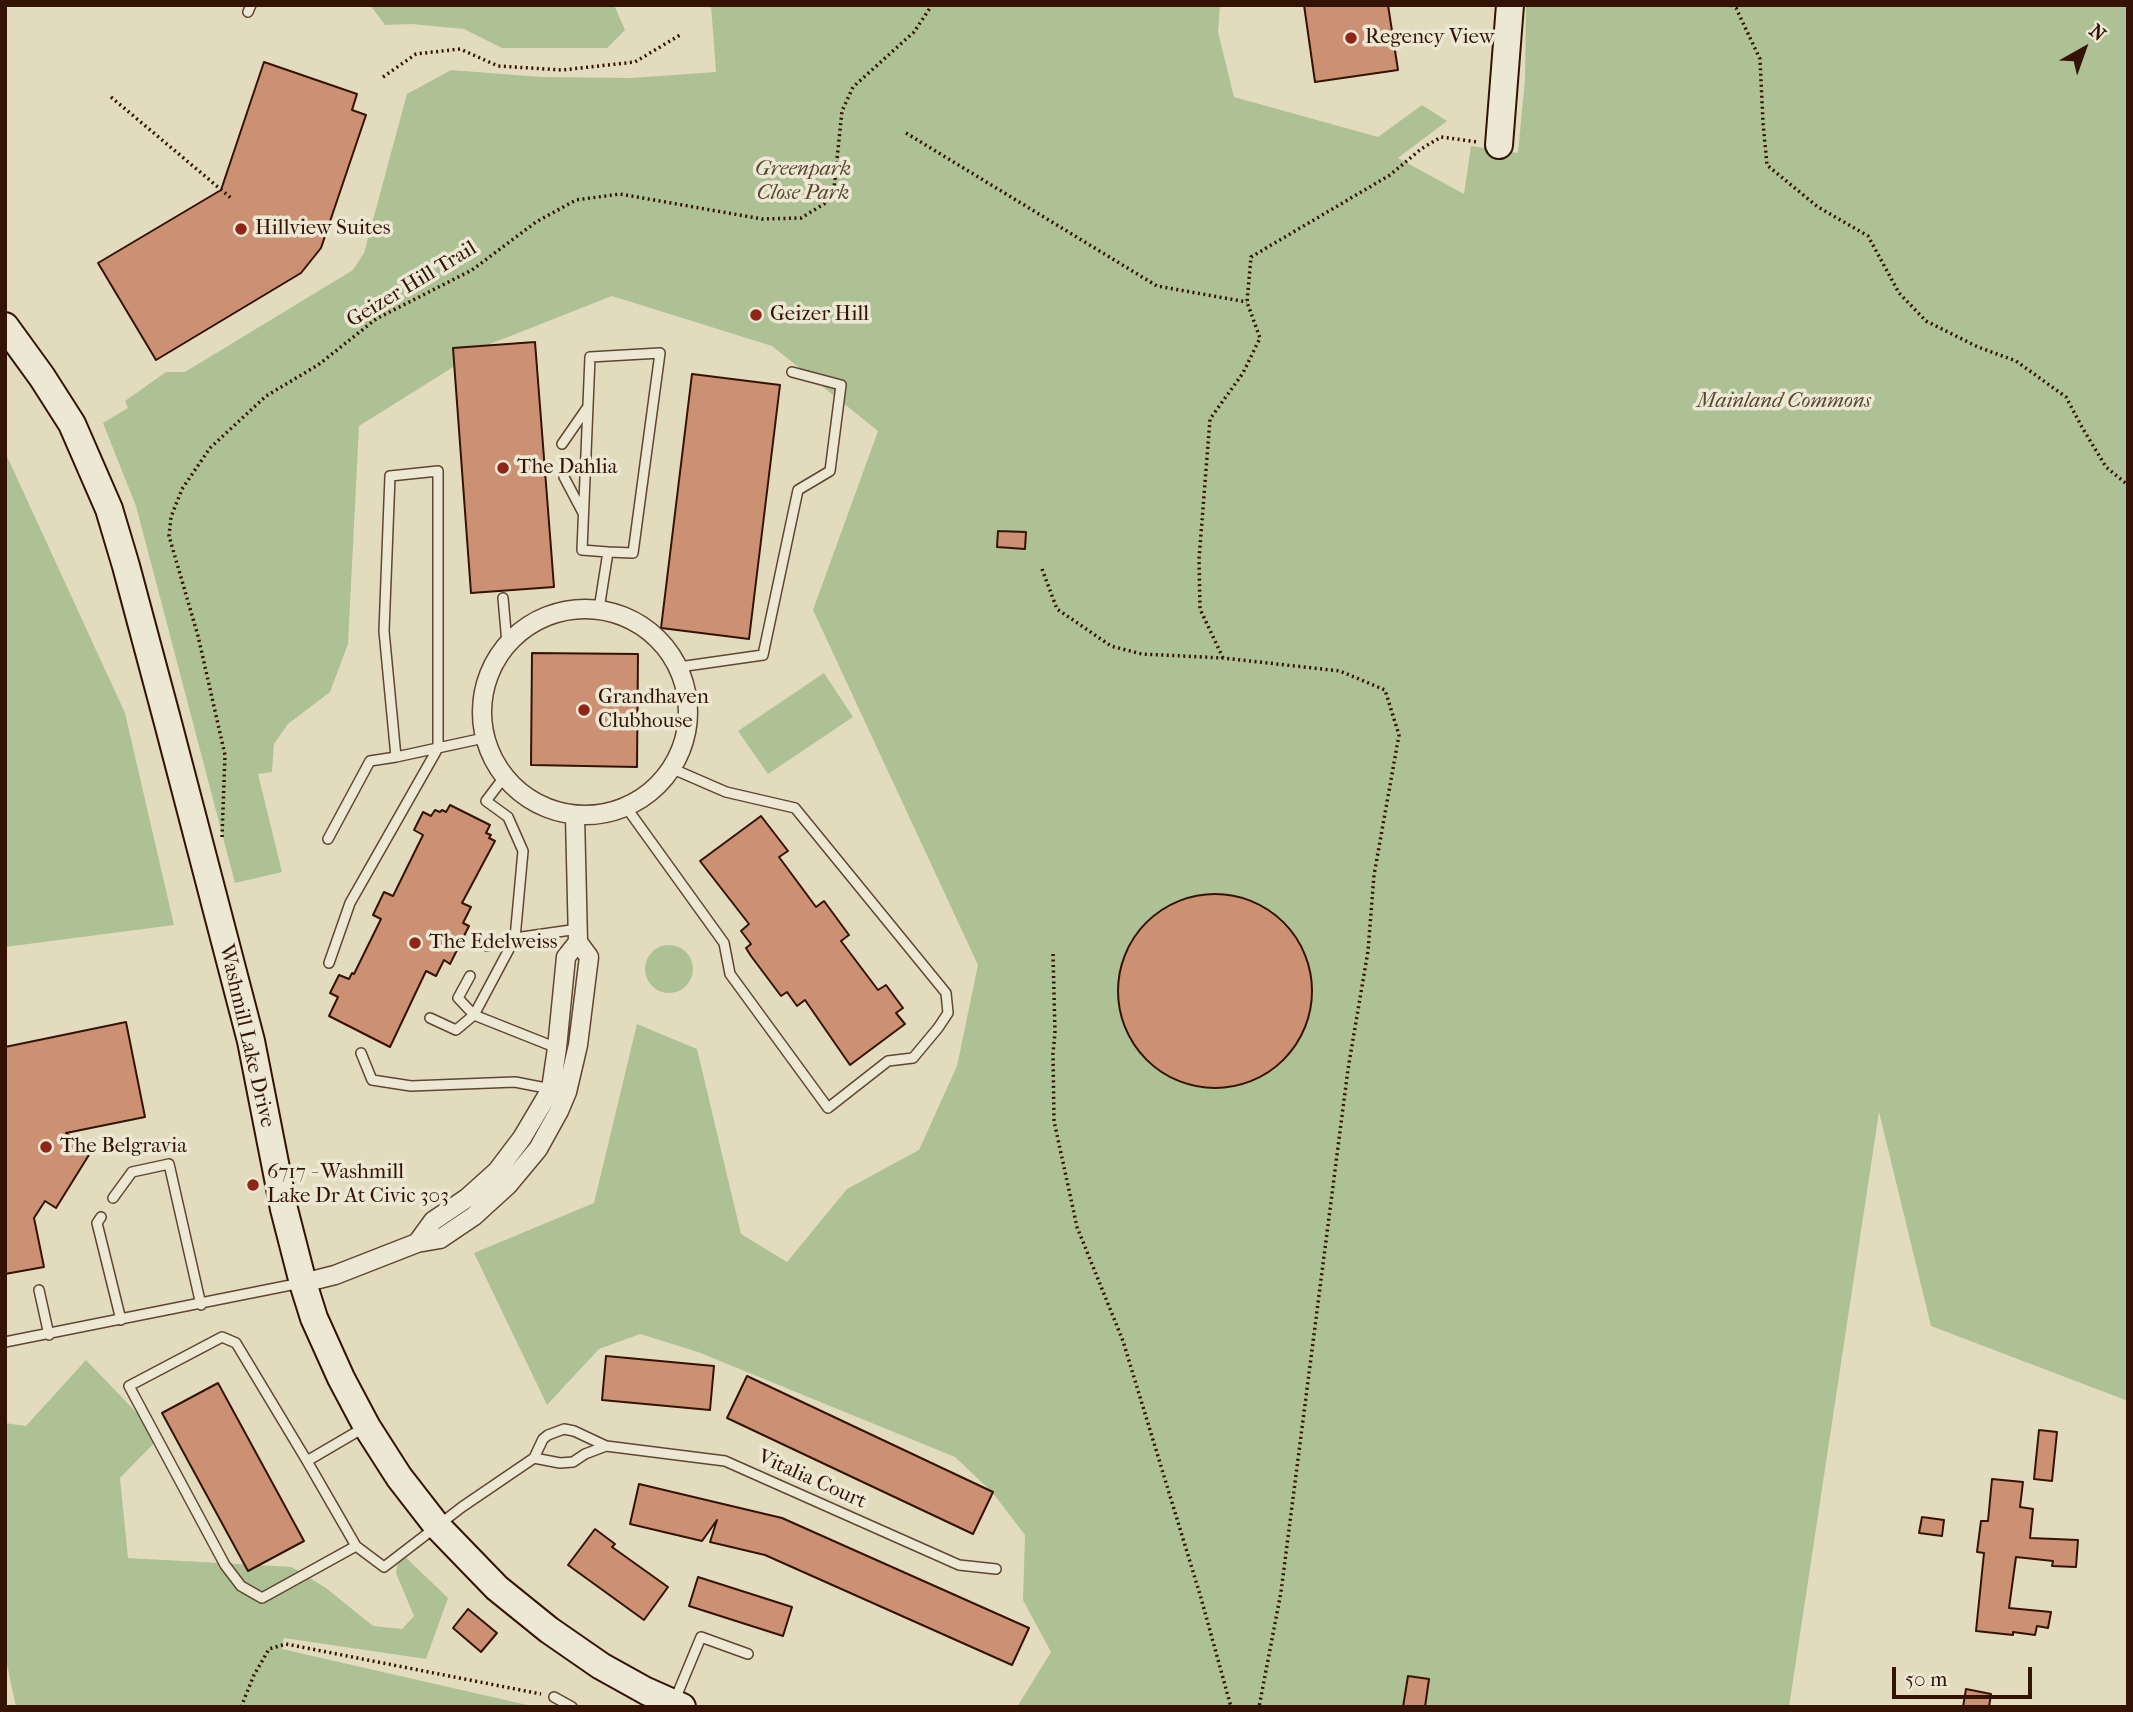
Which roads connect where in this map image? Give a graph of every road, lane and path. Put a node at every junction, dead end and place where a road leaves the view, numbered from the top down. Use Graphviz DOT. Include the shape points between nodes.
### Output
graph roads {
  1 [pos="932,5"];
  2 [pos="1510,5"];
  3 [pos="1735,6"];
  4 [pos="680,35"];
  5 [pos="383,77"];
  6 [pos="111,97"];
  7 [pos="906,134"];
  8 [pos="1499,145"];
  9 [pos="231,198"];
  10 [pos="1247,302"];
  11 [pos="5,326"];
  12 [pos="792,372"];
  13 [pos="588,407"];
  14 [pos="562,444"];
  15 [pos="564,477"];
  16 [pos="2128,485"];
  17 [pos="583,514"];
  18 [pos="608,552"];
  19 [pos="1042,569"];
  20 [pos="503,598"];
  21 [pos="599,609"];
  22 [pos="507,643"];
  23 [pos="1223,658"];
  24 [pos="679,667"];
  25 [pos="484,738"];
  26 [pos="438,748"];
  27 [pos="396,757"];
  28 [pos="673,768"];
  29 [pos="505,776"];
  30 [pos="626,807"];
  31 [pos="575,816"];
  32 [pos="328,839"];
  33 [pos="219,846"];
  34 [pos="578,935"];
  35 [pos="515,938"];
  36 [pos="487,946"];
  37 [pos="1053,954"];
  38 [pos="329,963"];
  39 [pos="470,976"];
  40 [pos="474,1015"];
  41 [pos="430,1018"];
  42 [pos="557,1048"];
  43 [pos="361,1053"];
  44 [pos="559,1090"];
  45 [pos="113,1198"];
  46 [pos="101,1217"];
  47 [pos="303,1283"];
  48 [pos="39,1290"];
  49 [pos="201,1305"];
  50 [pos="121,1320"];
  51 [pos="49,1335"];
  52 [pos="5,1342"];
  53 [pos="367,1427"];
  54 [pos="606,1446"];
  55 [pos="534,1458"];
  56 [pos="307,1461"];
  57 [pos="437,1526"];
  58 [pos="356,1546"];
  59 [pos="996,1569"];
  60 [pos="748,1654"];
  61 [pos="554,1697"];
  62 [pos="678,1705"];
  63 [pos="241,1707"];
  64 [pos="572,1707"];
  65 [pos="1231,1707"];
  66 [pos="1259,1707"];
  1 -- 33 [label="path, Geizer Hill Trail" via="914,33 853,87 842,111 834,188 824,204 802,218 762,219 620,194 576,200 536,222 472,270 376,319 318,365 266,396 210,448 182,489 169,536 225,755"];
  2 -- 8 [label="street"];
  3 -- 16 [label="path" via="1760,59 1767,165 1818,207 1868,236 1900,294 1925,321 2016,360 2066,397 2106,467"];
  4 -- 5 [label="path" via="635,62 562,70 498,66 460,48 416,54"];
  6 -- 9 [label="path"];
  7 -- 10 [label="path" via="1157,286"];
  8 -- 10 [label="path" via="1441,137 1421,149 1390,175 1251,257"];
  10 -- 23 [label="path" via="1260,338 1243,373 1210,419 1200,545 1200,609"];
  11 -- 47 [label="street, Washmill Lake Drive" via="72,424 109,509 251,1041"];
  12 -- 24 [label="lane" via="841,385 830,471 798,490 763,655"];
  13 -- 14 [label="lane"];
  13 -- 17 [label="lane"];
  13 -- 18 [label="lane" via="590,357 660,353 633,553"];
  15 -- 17 [label="lane"];
  17 -- 18 [label="lane" via="582,550"];
  18 -- 21 [label="lane"];
  19 -- 23 [label="path" via="1057,609 1111,646 1142,654"];
  20 -- 22 [label="lane"];
  21 -- 22 [label="street" via="565,610 533,622"];
  21 -- 24 [label="street" via="631,619 659,638"];
  22 -- 25 [label="street" via="489,671 481,704"];
  23 -- 66 [label="path" via="1340,671 1385,690 1399,735 1374,875 1368,951 1348,1069 1281,1592"];
  24 -- 28 [label="street" via="689,701 688,724"];
  25 -- 26 [label="lane"];
  25 -- 29 [label="street"];
  26 -- 27 [label="lane"];
  26 -- 27 [label="lane" via="438,471 390,476 384,631"];
  26 -- 38 [label="lane" via="349,902"];
  27 -- 32 [label="lane" via="370,761"];
  28 -- 30 [label="street" via="650,794"];
  28 -- 30 [label="lane" via="726,792 795,808 946,993 948,1013 913,1058 888,1061 828,1108 730,974 724,943"];
  29 -- 31 [label="street" via="521,794"];
  29 -- 35 [label="lane" via="486,801 508,817 523,851"];
  30 -- 31 [label="street"];
  31 -- 34 [label="street"];
  34 -- 35 [label="lane"];
  34 -- 42 [label="street" via="566,957"];
  34 -- 44 [label="street" via="589,957 578,1045"];
  35 -- 36 [label="lane"];
  35 -- 40 [label="lane"];
  37 -- 65 [label="path" via="1054,1121 1077,1227 1123,1341"];
  39 -- 40 [label="lane" via="458,998"];
  40 -- 41 [label="lane" via="456,1030"];
  40 -- 42 [label="lane"];
  42 -- 44 [label="street"];
  43 -- 44 [label="lane" via="372,1080 411,1086 515,1082"];
  44 -- 47 [label="street" via="497,1171 433,1221 417,1243"];
  45 -- 49 [label="lane" via="132,1172 169,1164"];
  46 -- 50 [label="lane" via="97,1223"];
  47 -- 49 [label="lane"];
  47 -- 53 [label="street, Washmill Lake Drive" via="335,1366"];
  48 -- 51 [label="lane"];
  49 -- 50 [label="lane"];
  50 -- 51 [label="lane"];
  51 -- 52 [label="lane"];
  53 -- 56 [label="lane"];
  53 -- 57 [label="street, Washmill Lake Drive"];
  54 -- 55 [label="lane" via="573,1462"];
  54 -- 55 [label="lane, Vitalia Court" via="560,1429 543,1439"];
  54 -- 59 [label="lane, Vitalia Court" via="725,1461 959,1565"];
  55 -- 57 [label="lane, Vitalia Court"];
  56 -- 58 [label="lane"];
  56 -- 58 [label="lane" via="236,1343 222,1337 129,1387 225,1565 241,1586 262,1598"];
  57 -- 58 [label="lane, Vitalia Court" via="384,1567"];
  57 -- 62 [label="street, Washmill Lake Drive" via="497,1588 549,1630 601,1666"];
  60 -- 62 [label="lane" via="701,1637"];
  61 -- 63 [label="path" via="286,1644 269,1649"];
  61 -- 64 [label="lane"];
}
